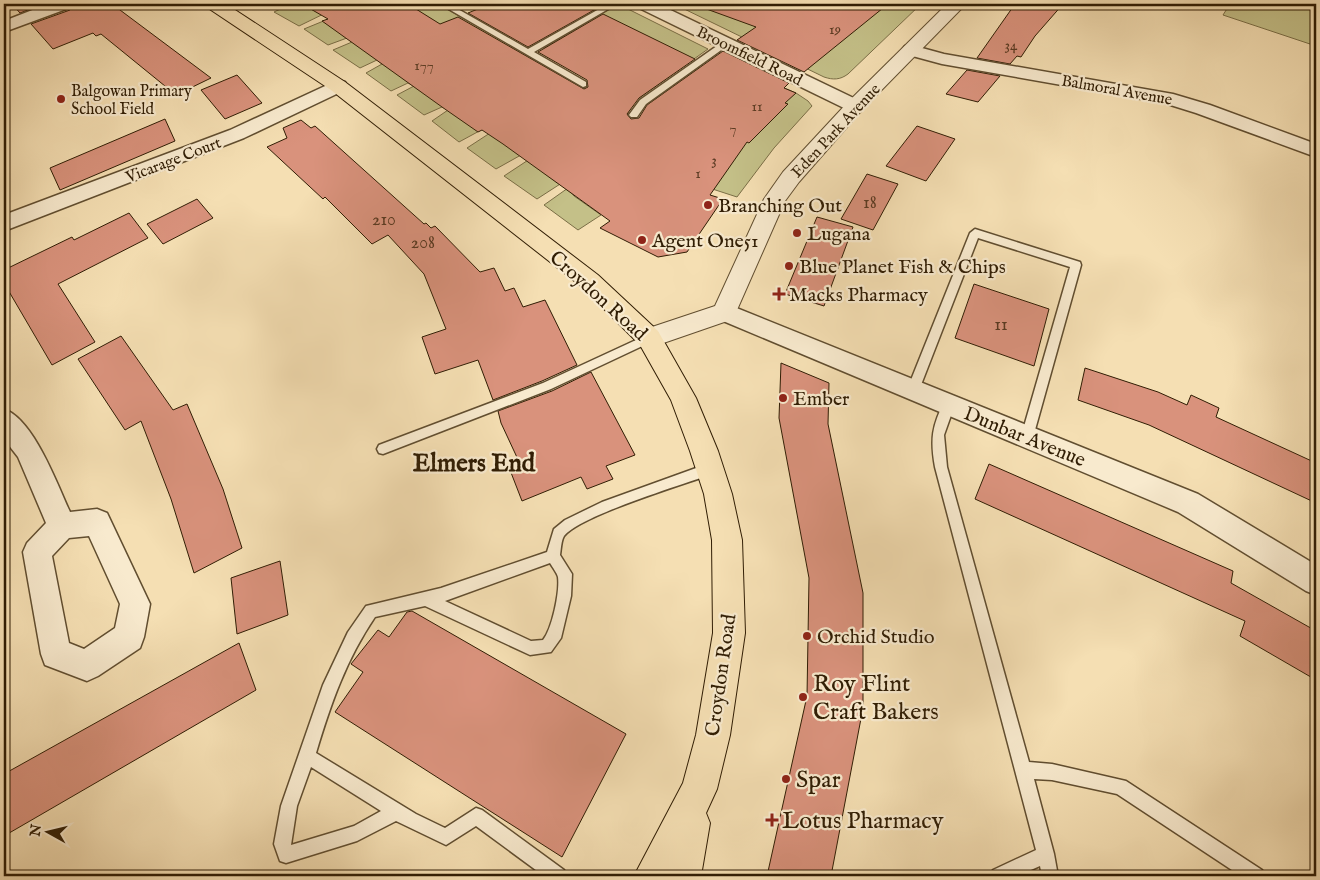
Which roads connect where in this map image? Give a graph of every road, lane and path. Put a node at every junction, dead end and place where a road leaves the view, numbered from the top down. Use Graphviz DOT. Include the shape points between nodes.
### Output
graph roads {
  1 [pos="63,4"];
  2 [pos="214,4"];
  3 [pos="444,4"];
  4 [pos="613,4"];
  5 [pos="645,4"];
  6 [pos="957,4"];
  7 [pos="4,27"];
  8 [pos="727,43"];
  9 [pos="911,50"];
  10 [pos="528,52"];
  11 [pos="583,84"];
  12 [pos="338,86"];
  13 [pos="855,106"];
  14 [pos="634,115"];
  15 [pos="1316,151"];
  16 [pos="4,223"];
  17 [pos="724,312"];
  18 [pos="649,338"];
  19 [pos="913,390"];
  20 [pos="949,404"];
  21 [pos="4,420"];
  22 [pos="1027,437"];
  23 [pos="383,449"];
  24 [pos="710,469"];
  25 [pos="62,526"];
  26 [pos="553,556"];
  27 [pos="1316,581"];
  28 [pos="426,599"];
  29 [pos="307,756"];
  30 [pos="1024,770"];
  31 [pos="699,789"];
  32 [pos="396,812"];
  33 [pos="1046,854"];
  34 [pos="558,876"];
  35 [pos="653,876"];
  36 [pos="682,876"];
  37 [pos="998,876"];
  38 [pos="1050,876"];
  39 [pos="1256,876"];
  1 -- 7 [label="street"];
  2 -- 12 [label="main road, Croydon Road"];
  3 -- 10 [label="lane"];
  4 -- 10 [label="lane"];
  5 -- 8 [label="street, Broomfield Road"];
  6 -- 9 [label="street, Eden Park Avenue"];
  8 -- 13 [label="street, Broomfield Road"];
  8 -- 14 [label="lane" via="643,102"];
  9 -- 13 [label="street, Eden Park Avenue"];
  9 -- 15 [label="street, Balmoral Avenue" via="942,59 1166,98"];
  10 -- 11 [label="lane"];
  12 -- 16 [label="street, Vicarage Court" via="238,134"];
  12 -- 18 [label="main road, Croydon Road" via="590,281"];
  13 -- 17 [label="street, Eden Park Avenue" via="775,199"];
  17 -- 18 [label="street"];
  17 -- 19 [label="street, Dunbar Avenue"];
  18 -- 23 [label="lane" via="547,386"];
  18 -- 24 [label="main road, Croydon Road" via="683,398"];
  19 -- 20 [label="street, Dunbar Avenue"];
  19 -- 22 [label="lane" via="975,233 1076,265"];
  20 -- 22 [label="street, Dunbar Avenue"];
  20 -- 30 [label="lane" via="938,428 941,467"];
  21 -- 25 [label="street" via="28,450"];
  22 -- 27 [label="street, Dunbar Avenue" via="1188,503"];
  24 -- 26 [label="lane" via="589,514 561,530"];
  24 -- 31 [label="main road, Croydon Road" via="727,540 730,584 728,632 713,735"];
  25 -- 25 [label="street" via="97,522 135,604 129,637 87,665 56,654 37,552"];
  26 -- 28 [label="lane"];
  26 -- 28 [label="lane" via="564,574 564,596 554,638 546,647 530,648"];
  28 -- 29 [label="lane" via="371,611 353,637 328,690"];
  29 -- 32 [label="lane"];
  29 -- 32 [label="lane" via="289,806 282,844 286,855 357,833"];
  30 -- 33 [label="lane"];
  30 -- 39 [label="lane" via="1052,772 1120,787"];
  31 -- 35 [label="main road, Croydon Road"];
  31 -- 36 [label="main road"];
  32 -- 34 [label="lane" via="446,837 476,816"];
  33 -- 37 [label="lane"];
  33 -- 38 [label="lane"];
}
